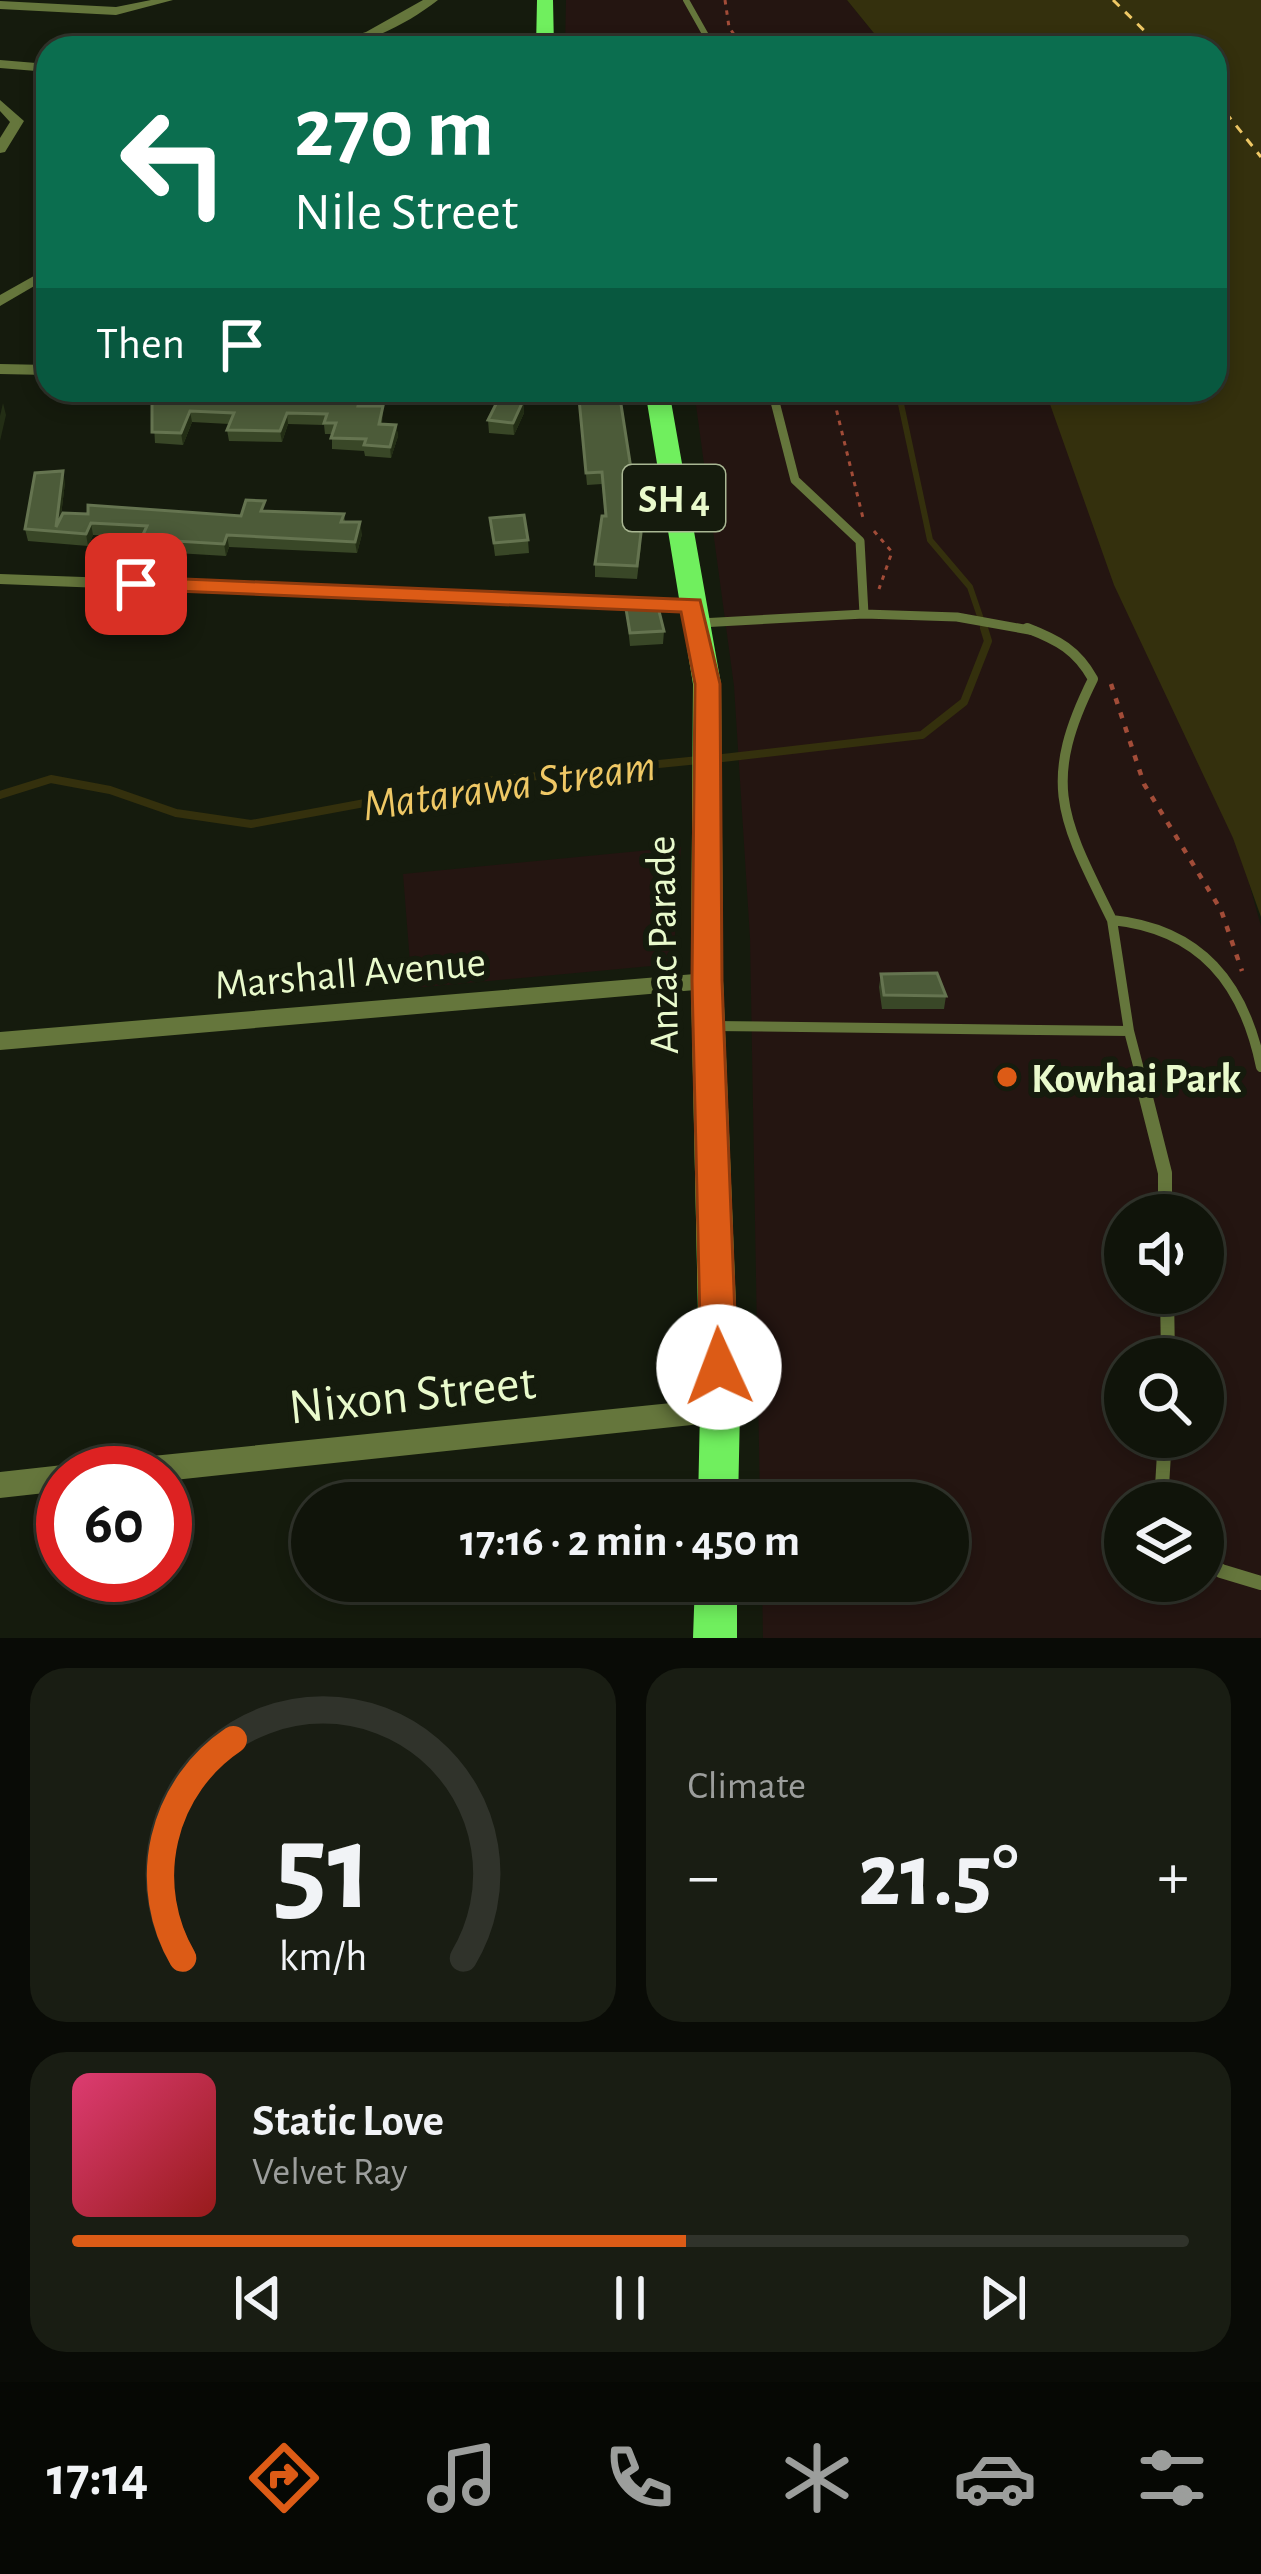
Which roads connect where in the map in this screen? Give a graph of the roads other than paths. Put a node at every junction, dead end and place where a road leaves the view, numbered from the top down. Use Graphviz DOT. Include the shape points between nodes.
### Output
graph roads {
  1 [pos="167,0"];
  2 [pos="432,0"];
  3 [pos="545,0"];
  4 [pos="686,0"];
  5 [pos="0,4"];
  6 [pos="363,36"];
  7 [pos="544,36"];
  8 [pos="706,36"];
  9 [pos="0,64"];
  10 [pos="36,67"];
  11 [pos="0,104"];
  12 [pos="0,149"];
  13 [pos="36,279"];
  14 [pos="0,301"];
  15 [pos="0,369"];
  16 [pos="36,370"];
  17 [pos="656,402"];
  18 [pos="775,402"];
  19 [pos="0,579"];
  20 [pos="694,614"];
  21 [pos="864,614"];
  22 [pos="1112,920"];
  23 [pos="707,981"];
  24 [pos="710,1026"];
  25 [pos="1129,1030"];
  26 [pos="0,1041"];
  27 [pos="1261,1067"];
  28 [pos="1166,1194"];
  29 [pos="720,1410"];
  30 [pos="192,1465"];
  31 [pos="36,1481"];
  32 [pos="718,1482"];
  33 [pos="0,1485"];
  34 [pos="1224,1572"];
  35 [pos="1261,1583"];
  36 [pos="716,1602"];
  37 [pos="715,1638"];
  1 -- 5 [label="street" via="107,11"];
  2 -- 6 [label="street"];
  3 -- 7 [label="main road"];
  4 -- 8 [label="lane"];
  9 -- 10 [label="street"];
  11 -- 12 [label="street" via="17,121"];
  13 -- 14 [label="street"];
  15 -- 16 [label="street"];
  17 -- 20 [label="main road, Anzac Parade / SH 4"];
  18 -- 21 [label="lane" via="795,480 860,541"];
  19 -- 20 [label="street"];
  20 -- 21 [label="lane"];
  20 -- 23 [label="main road, Anzac Parade / SH 4" via="707,684"];
  21 -- 22 [label="lane" via="1007,624 1080,653 1093,679 1062,745 1057,793"];
  22 -- 25 [label="lane"];
  22 -- 27 [label="lane" via="1144,921 1207,958 1248,1012"];
  23 -- 24 [label="main road, Anzac Parade / SH 4"];
  23 -- 26 [label="street, Marshall Avenue"];
  24 -- 25 [label="lane"];
  24 -- 29 [label="main road, Anzac Parade / SH 4"];
  25 -- 28 [label="lane"];
  29 -- 30 [label="street, Nixon Street"];
  29 -- 32 [label="main road, Anzac Parade / SH 4"];
  31 -- 33 [label="street"];
  34 -- 35 [label="lane"];
  36 -- 37 [label="main road"];
}
